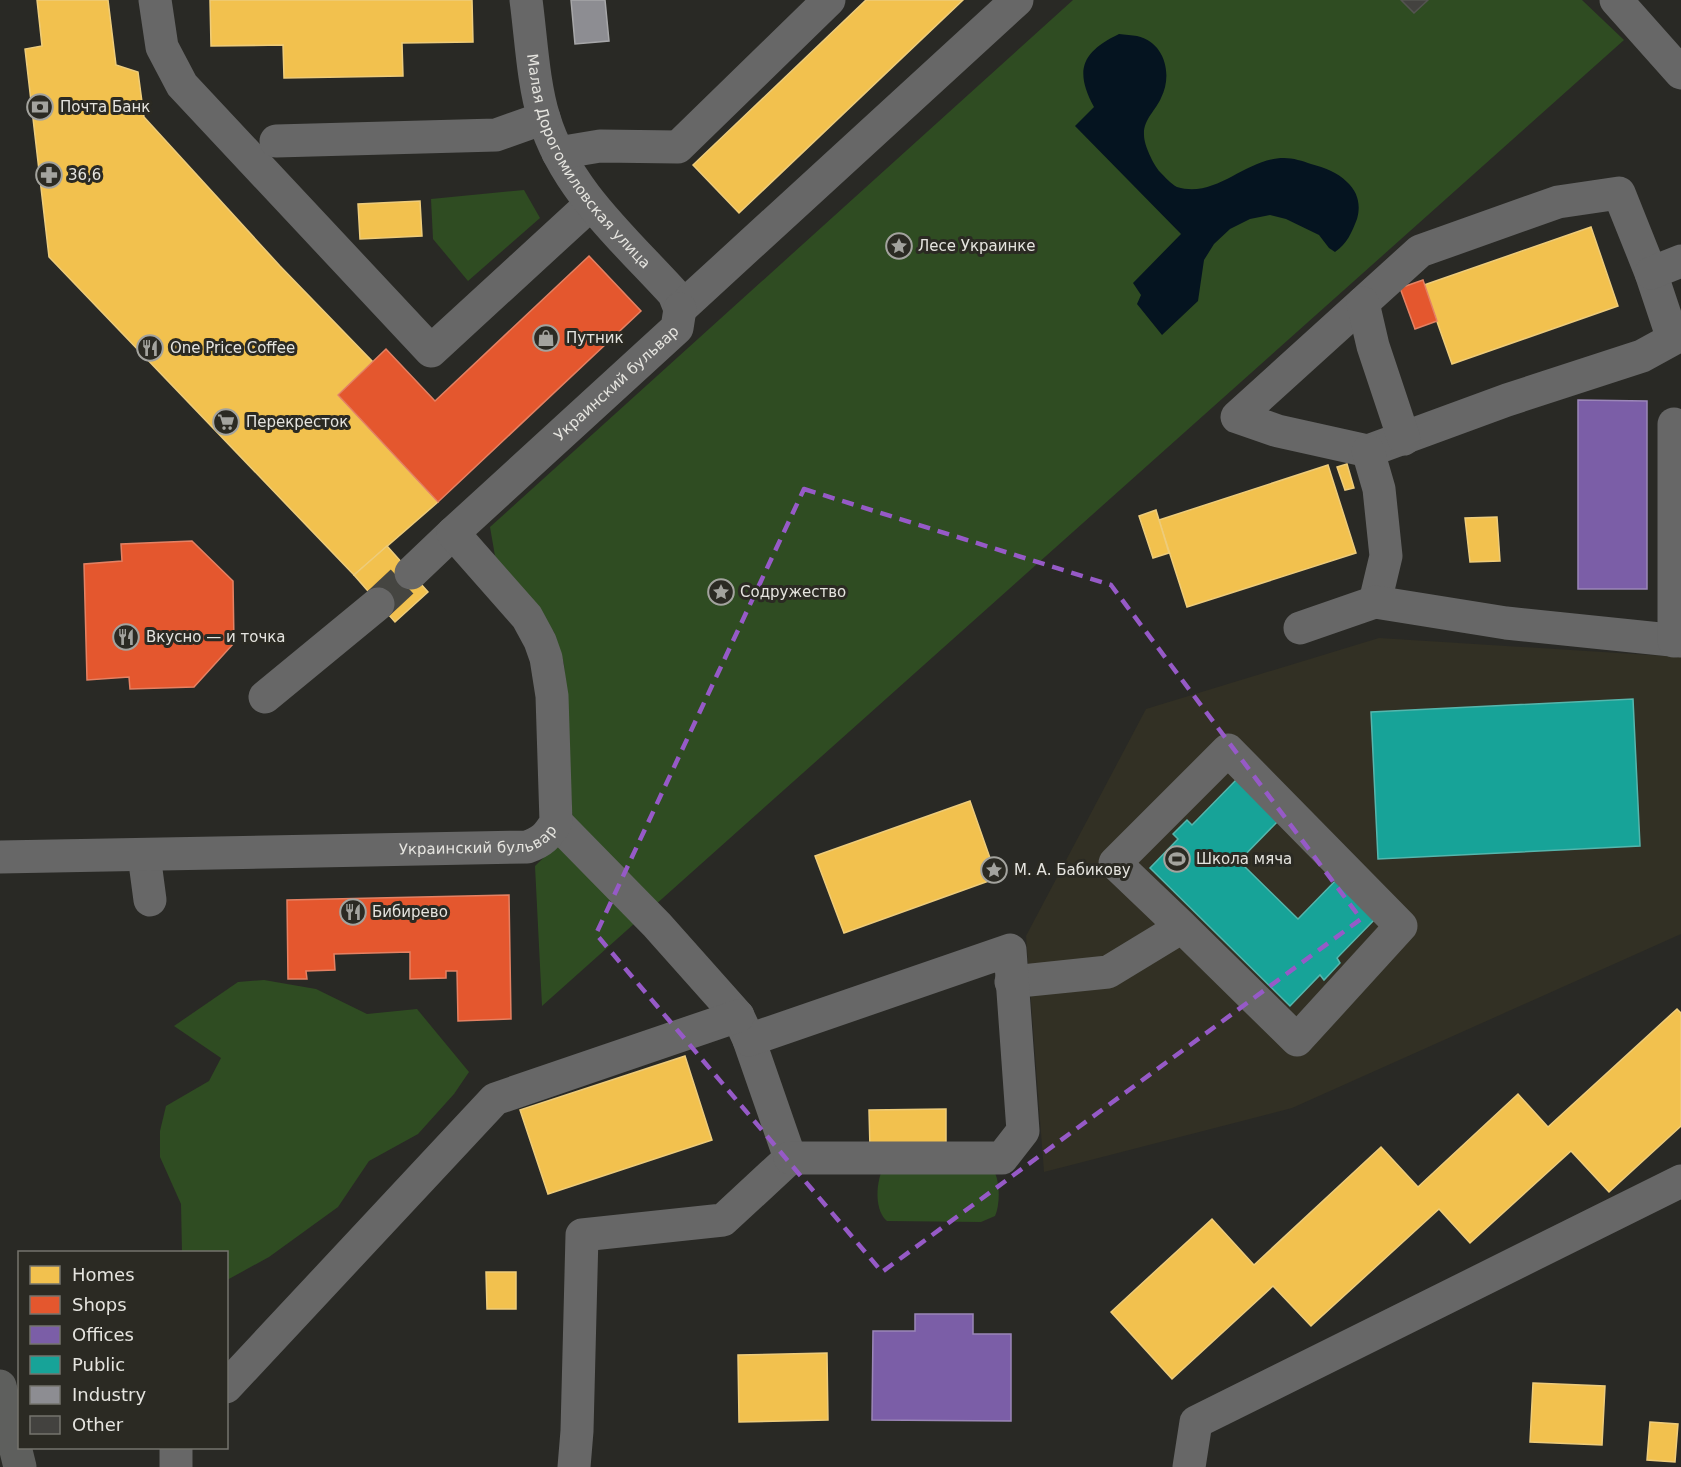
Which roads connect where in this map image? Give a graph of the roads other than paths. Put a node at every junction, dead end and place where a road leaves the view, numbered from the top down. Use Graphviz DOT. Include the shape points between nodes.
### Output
graph roads {
  1 [pos="155,0"];
  2 [pos="526,0"];
  3 [pos="829,0"];
  4 [pos="1017,0"];
  5 [pos="1616,0"];
  6 [pos="1681,72"];
  7 [pos="544,118"];
  8 [pos="276,141"];
  9 [pos="558,153"];
  10 [pos="591,204"];
  11 [pos="1681,261"];
  12 [pos="1651,273"];
  13 [pos="1363,303"];
  14 [pos="680,309"];
  15 [pos="1674,424"];
  16 [pos="1404,439"];
  17 [pos="1368,451"];
  18 [pos="453,533"];
  19 [pos="411,573"];
  20 [pos="1375,602"];
  21 [pos="378,603"];
  22 [pos="1300,628"];
  23 [pos="1677,641"];
  24 [pos="265,697"];
  25 [pos="556,822"];
  26 [pos="144,855"];
  27 [pos="0,857"];
  28 [pos="150,900"];
  29 [pos="1182,927"];
  30 [pos="1011,982"];
  31 [pos="744,1028"];
  32 [pos="790,1158"];
  33 [pos="1681,1181"];
  34 [pos="228,1385"];
  35 [pos="0,1386"];
  36 [pos="176,1449"];
  37 [pos="20,1467"];
  38 [pos="176,1467"];
  39 [pos="574,1467"];
  40 [pos="1189,1467"];
  1 -- 10 [label="street" via="162,46 182,85 431,351"];
  2 -- 7 [label="street, Малая Дорогомиловская улица"];
  3 -- 9 [label="street" via="678,147 600,146"];
  4 -- 14 [label="street"];
  5 -- 6 [label="street"];
  7 -- 8 [label="street" via="496,135"];
  7 -- 9 [label="street, Малая Дорогомиловская улица"];
  9 -- 10 [label="street, Малая Дорогомиловская улица"];
  10 -- 14 [label="street, Малая Дорогомиловская улица" via="674,294"];
  11 -- 12 [label="street"];
  12 -- 13 [label="street" via="1618,192 1558,202 1420,251"];
  12 -- 16 [label="street" via="1673,339 1642,356"];
  13 -- 16 [label="street"];
  13 -- 17 [label="street" via="1237,417"];
  14 -- 18 [label="street, Украинский бульвар" via="677,328"];
  15 -- 23 [label="street"];
  16 -- 17 [label="street"];
  17 -- 20 [label="street" via="1379,489 1386,556"];
  18 -- 19 [label="street"];
  18 -- 25 [label="street, Украинский бульвар" via="527,617 540,641 552,696"];
  20 -- 22 [label="street"];
  20 -- 23 [label="street" via="1506,623"];
  21 -- 24 [label="street"];
  25 -- 26 [label="street, Украинский бульвар" via="541,843 527,847"];
  25 -- 31 [label="street" via="657,925"];
  26 -- 27 [label="street, Украинский бульвар"];
  26 -- 28 [label="street"];
  29 -- 29 [label="street" via="1297,1040 1401,926 1228,750 1115,863"];
  29 -- 30 [label="street" via="1108,972"];
  30 -- 31 [label="street" via="1010,950"];
  30 -- 32 [label="street" via="1023,1131 1002,1158"];
  31 -- 32 [label="street"];
  31 -- 34 [label="street" via="495,1099"];
  32 -- 39 [label="street" via="723,1220 582,1235"];
  33 -- 40 [label="street" via="1196,1422"];
  35 -- 37 [label="main road"];
  36 -- 38 [label="street"];
}
